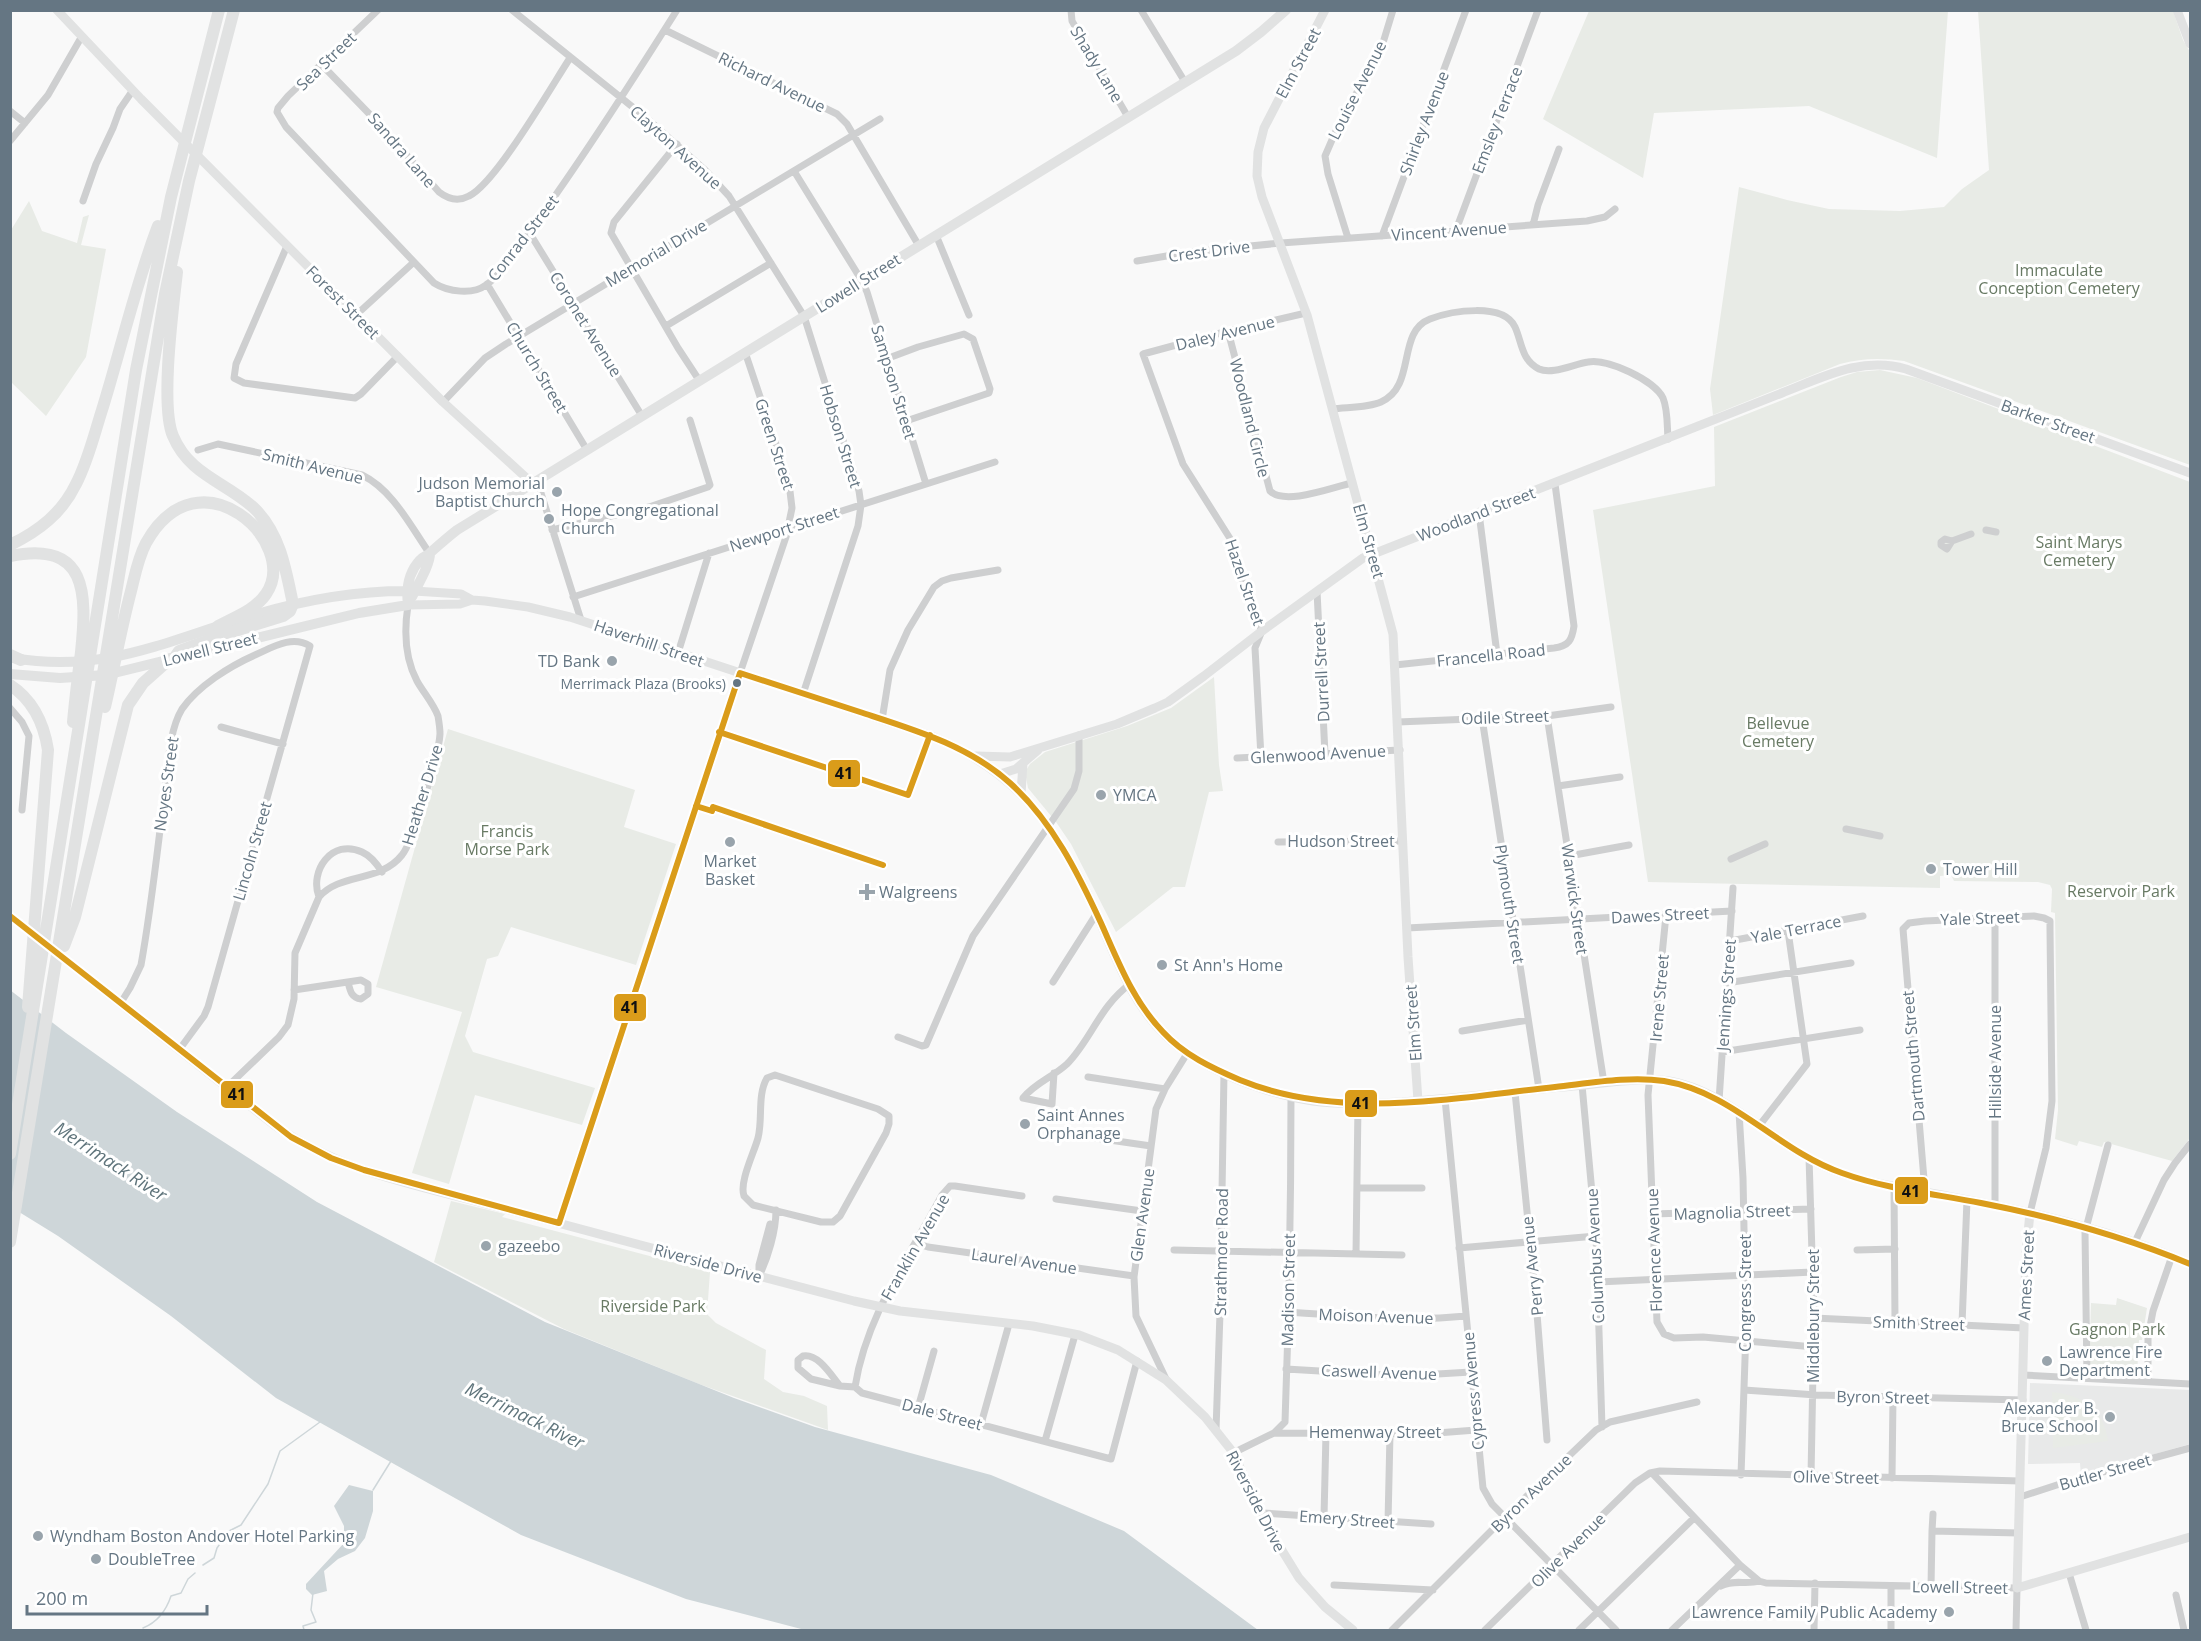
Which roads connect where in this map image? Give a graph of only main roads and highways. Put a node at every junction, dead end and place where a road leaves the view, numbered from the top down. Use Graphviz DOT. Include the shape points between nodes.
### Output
graph roads {
  1 [pos="57,10"];
  2 [pos="219,10"];
  3 [pos="234,10"];
  4 [pos="1286,10"];
  5 [pos="1325,10"];
  6 [pos="2177,10"];
  7 [pos="2190,44"];
  8 [pos="174,183"];
  9 [pos="185,202"];
  10 [pos="1906,369"];
  11 [pos="2190,473"];
  12 [pos="532,483"];
  13 [pos="10,545"];
  14 [pos="1372,555"];
  15 [pos="10,556"];
  16 [pos="410,591"];
  17 [pos="472,600"];
  18 [pos="293,604"];
  19 [pos="408,605"];
  20 [pos="218,626"];
  21 [pos="88,634"];
  22 [pos="114,635"];
  23 [pos="14,657"];
  24 [pos="172,658"];
  25 [pos="740,673"];
  26 [pos="10,674"];
  27 [pos="10,686"];
  28 [pos="1040,748"];
  29 [pos="973,756"];
  30 [pos="1010,757"];
  31 [pos="1023,762"];
  32 [pos="1000,774"];
  33 [pos="1021,794"];
  34 [pos="10,916"];
  35 [pos="69,916"];
  36 [pos="28,1040"];
  37 [pos="1418,1101"];
  38 [pos="10,1154"];
  39 [pos="2030,1213"];
  40 [pos="559,1223"];
  41 [pos="10,1242"];
  42 [pos="2190,1264"];
  43 [pos="2190,1538"];
  44 [pos="2017,1588"];
  45 [pos="1353,1630"];
  1 -- 12 [label="main road, Forest Street" via="443,402"];
  2 -- 8 [label="highway"];
  3 -- 9 [label="highway"];
  4 -- 12 [label="main road, Lowell Street" via="1236,51"];
  5 -- 14 [label="main road, Elm Street" via="1262,134 1259,187 1306,313"];
  6 -- 7 [label="main road"];
  8 -- 13 [label="highway" via="76,484 46,524"];
  8 -- 21 [label="highway"];
  9 -- 18 [label="highway" via="168,381 172,435 202,474 256,510 268,524 282,553"];
  9 -- 22 [label="highway" via="165,294"];
  10 -- 11 [label="main road, Barker Street"];
  10 -- 14 [label="main road, Woodland Street" via="1879,364 1841,370"];
  12 -- 16 [label="main road, Lowell Street" via="457,530 422,558"];
  14 -- 28 [label="main road, Woodland Street" via="1352,565 1168,702 1141,715"];
  14 -- 37 [label="main road, Elm Street" via="1392,626"];
  15 -- 21 [label="highway" via="50,555 73,568 80,581"];
  16 -- 17 [label="main road, Haverhill Street" via="461,594"];
  16 -- 18 [label="main road, Lowell Street"];
  16 -- 19 [label="main road"];
  17 -- 19 [label="main road, Haverhill Street" via="460,604"];
  17 -- 25 [label="main road, Haverhill Street" via="581,620"];
  18 -- 20 [label="main road, Lowell Street"];
  18 -- 24 [label="highway" via="282,616 222,634 179,651"];
  19 -- 24 [label="main road, Lowell Street"];
  20 -- 22 [label="highway" via="261,600 271,583 272,563 265,542 245,518 224,506 201,502 181,507 167,517 145,545"];
  20 -- 23 [label="main road, Lowell Street" via="119,657 62,663"];
  21 -- 36 [label="highway" via="78,740"];
  22 -- 35 [label="highway" via="94,729"];
  24 -- 26 [label="main road, Lowell Street" via="93,677"];
  24 -- 35 [label="highway" via="142,682 128,705"];
  25 -- 29 [label="main road, Haverhill Street" via="932,736"];
  25 -- 40 [label="main road"];
  27 -- 36 [label="highway" via="35,711 48,750 28,993"];
  28 -- 30 [label="main road, Woodland Street"];
  28 -- 31 [label="main road, Woodland Street"];
  29 -- 30 [label="main road, Woodland Street"];
  29 -- 32 [label="main road, Haverhill Street"];
  30 -- 32 [label="main road"];
  31 -- 32 [label="main road, Woodland Street"];
  31 -- 33 [label="main road"];
  32 -- 33 [label="main road, Haverhill Street"];
  33 -- 37 [label="main road, Haverhill Street" via="1079,876 1130,984 1167,1037 1224,1073 1291,1096 1358,1104"];
  34 -- 40 [label="main road, Riverside Drive" via="291,1137 364,1170"];
  35 -- 41 [label="highway" via="55,969"];
  36 -- 38 [label="highway"];
  37 -- 39 [label="main road, Haverhill Street" via="1604,1083 1676,1083 1719,1101 1840,1173"];
  39 -- 42 [label="main road, Haverhill Street" via="2135,1242"];
  39 -- 44 [label="main road, Ames Street"];
  40 -- 45 [label="main road, Riverside Drive" via="880,1307 1033,1326 1108,1345 1166,1379 1205,1417 1233,1453 1299,1578"];
  43 -- 44 [label="main road, Lowell Street"];
}
